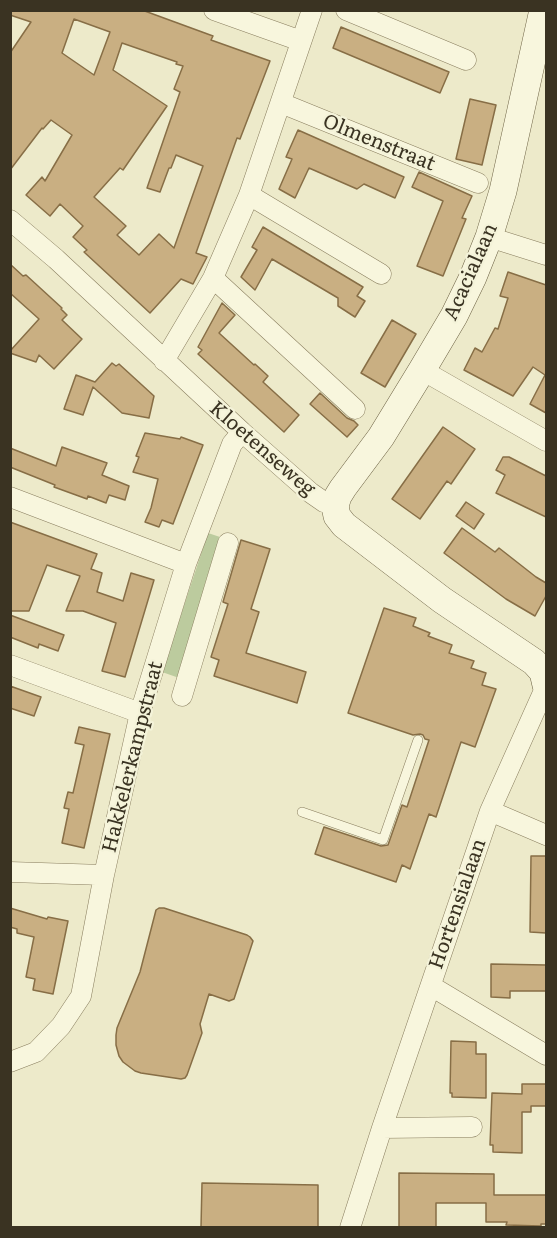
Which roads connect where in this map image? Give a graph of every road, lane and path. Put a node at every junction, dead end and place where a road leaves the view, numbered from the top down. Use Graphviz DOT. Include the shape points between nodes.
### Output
graph roads {
  1 [pos="214,10"];
  2 [pos="312,10"];
  3 [pos="346,10"];
  4 [pos="543,10"];
  5 [pos="301,41"];
  6 [pos="466,60"];
  7 [pos="281,103"];
  8 [pos="478,183"];
  9 [pos="249,195"];
  10 [pos="10,220"];
  11 [pos="489,237"];
  12 [pos="546,255"];
  13 [pos="381,274"];
  14 [pos="213,278"];
  15 [pos="164,360"];
  16 [pos="422,370"];
  17 [pos="355,409"];
  18 [pos="242,432"];
  19 [pos="546,441"];
  20 [pos="10,497"];
  21 [pos="335,506"];
  22 [pos="228,543"];
  23 [pos="186,564"];
  24 [pos="10,664"];
  25 [pos="546,685"];
  26 [pos="182,696"];
  27 [pos="140,713"];
  28 [pos="418,740"];
  29 [pos="490,811"];
  30 [pos="302,812"];
  31 [pos="546,835"];
  32 [pos="10,872"];
  33 [pos="104,875"];
  34 [pos="431,986"];
  35 [pos="546,1055"];
  36 [pos="10,1062"];
  37 [pos="472,1127"];
  38 [pos="382,1128"];
  39 [pos="350,1227"];
  1 -- 5 [label="street"];
  2 -- 5 [label="street"];
  3 -- 6 [label="street"];
  4 -- 11 [label="street, Acacialaan"];
  5 -- 7 [label="street"];
  7 -- 8 [label="street, Olmenstraat"];
  7 -- 9 [label="street"];
  9 -- 13 [label="street"];
  9 -- 14 [label="street"];
  10 -- 15 [label="street, Kloetenseweg"];
  11 -- 12 [label="street"];
  11 -- 16 [label="street, Acacialaan" via="454,316"];
  14 -- 15 [label="street"];
  14 -- 17 [label="street"];
  15 -- 18 [label="street, Kloetenseweg"];
  16 -- 19 [label="street"];
  16 -- 21 [label="street, Acacialaan"];
  18 -- 21 [label="street, Kloetenseweg" via="311,493"];
  18 -- 23 [label="street, Hakkelerkampstraat" via="232,444"];
  20 -- 23 [label="street"];
  21 -- 25 [label="street, Kloetenseweg" via="344,525 442,600 534,662 543,672"];
  22 -- 26 [label="street, Hakkelerkampstraat"];
  23 -- 27 [label="street, Hakkelerkampstraat"];
  24 -- 27 [label="street"];
  25 -- 29 [label="street, Hortensialaan"];
  27 -- 33 [label="street, Hakkelerkampstraat"];
  28 -- 30 [label="lane" via="383,840"];
  29 -- 31 [label="street"];
  29 -- 34 [label="street, Hortensialaan"];
  32 -- 33 [label="street"];
  33 -- 36 [label="street, Hakkelerkampstraat" via="81,996 61,1026 36,1052"];
  34 -- 35 [label="street"];
  34 -- 38 [label="street, Hortensialaan"];
  37 -- 38 [label="street"];
  38 -- 39 [label="street, Hortensialaan"];
}
